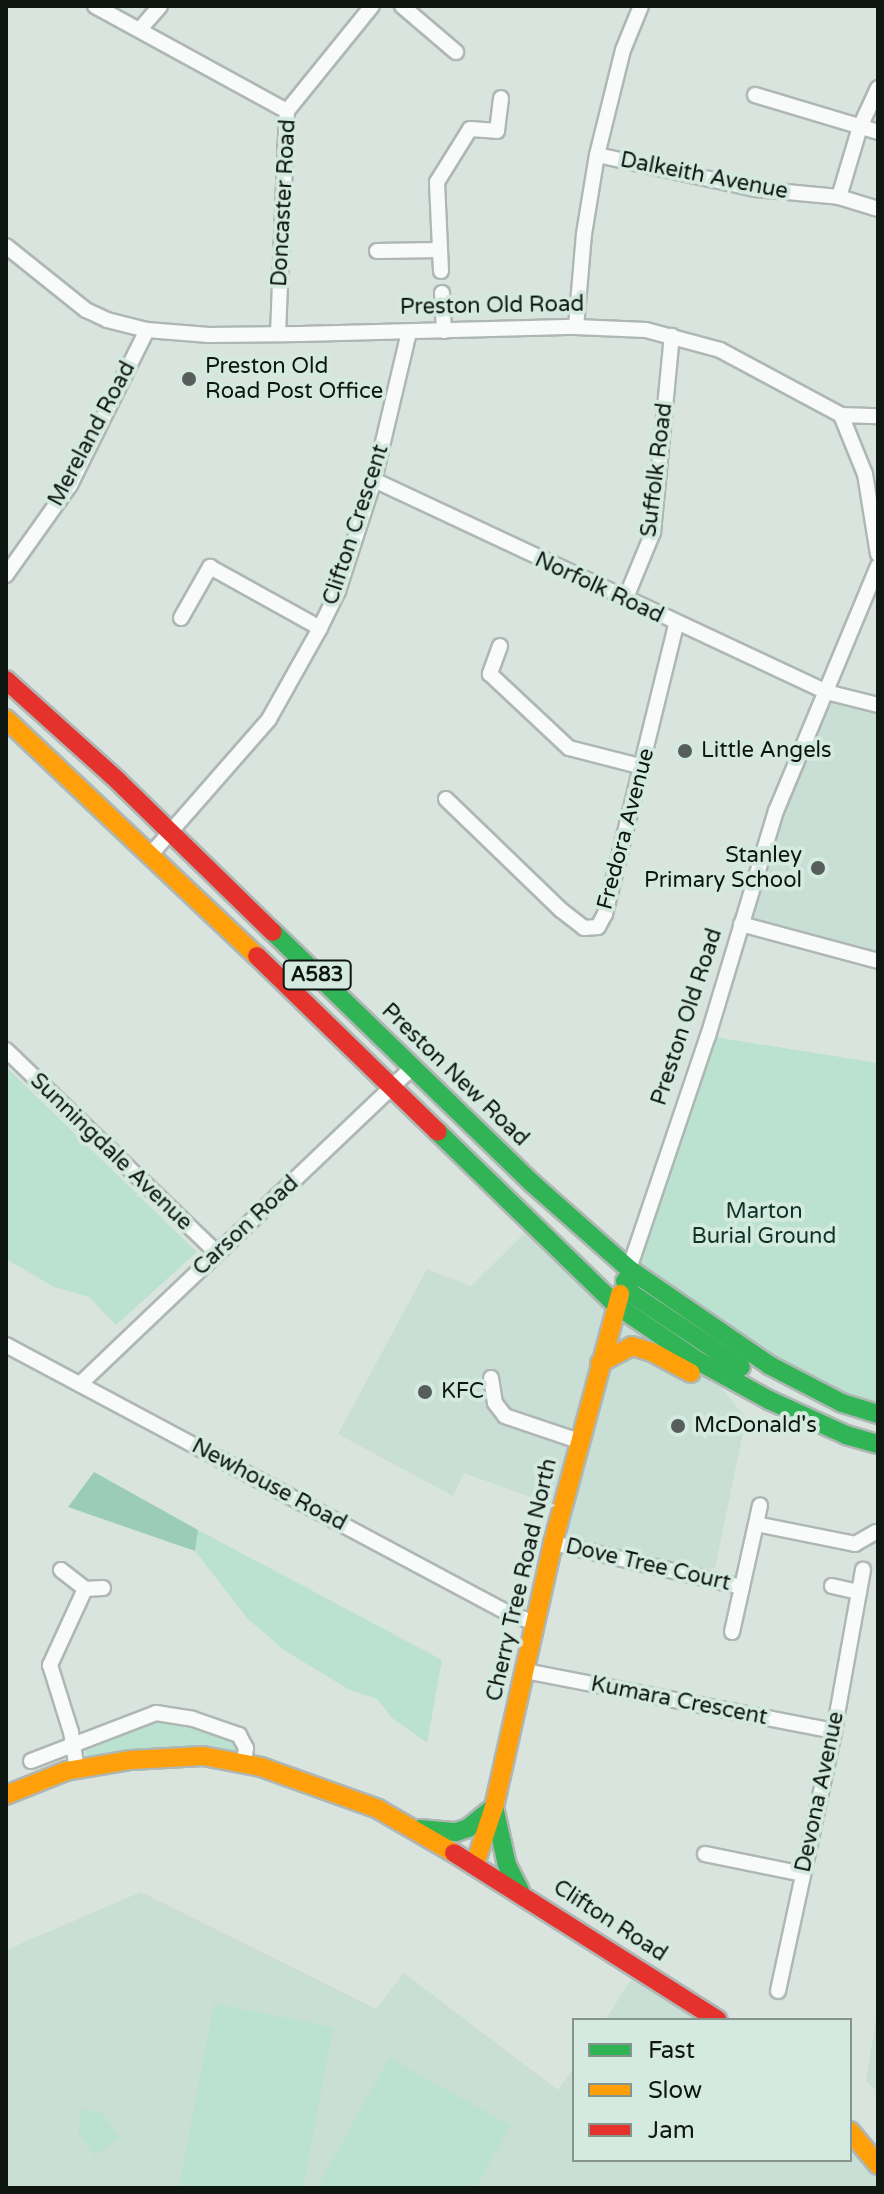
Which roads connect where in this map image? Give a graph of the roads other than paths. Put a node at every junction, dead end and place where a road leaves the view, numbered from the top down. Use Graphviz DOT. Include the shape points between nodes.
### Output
graph roads {
  1 [pos="95,6"];
  2 [pos="160,6"];
  3 [pos="372,6"];
  4 [pos="402,6"];
  5 [pos="641,6"];
  6 [pos="141,28"];
  7 [pos="456,52"];
  8 [pos="878,88"];
  9 [pos="755,95"];
  10 [pos="501,98"];
  11 [pos="287,111"];
  12 [pos="860,127"];
  13 [pos="878,132"];
  14 [pos="597,155"];
  15 [pos="839,197"];
  16 [pos="878,209"];
  17 [pos="7,249"];
  18 [pos="440,250"];
  19 [pos="377,251"];
  20 [pos="441,271"];
  21 [pos="442,293"];
  22 [pos="576,327"];
  23 [pos="147,330"];
  24 [pos="444,331"];
  25 [pos="409,332"];
  26 [pos="278,334"];
  27 [pos="672,336"];
  28 [pos="841,415"];
  29 [pos="878,416"];
  30 [pos="374,480"];
  31 [pos="878,554"];
  32 [pos="878,566"];
  33 [pos="6,575"];
  34 [pos="625,600"];
  35 [pos="181,618"];
  36 [pos="676,624"];
  37 [pos="320,628"];
  38 [pos="500,646"];
  39 [pos="6,680"];
  40 [pos="826,692"];
  41 [pos="878,705"];
  42 [pos="6,719"];
  43 [pos="643,767"];
  44 [pos="446,799"];
  45 [pos="171,833"];
  46 [pos="151,854"];
  47 [pos="741,924"];
  48 [pos="878,961"];
  49 [pos="6,1050"];
  50 [pos="412,1068"];
  51 [pos="391,1088"];
  52 [pos="217,1253"];
  53 [pos="623,1286"];
  54 [pos="6,1345"];
  55 [pos="600,1363"];
  56 [pos="491,1378"];
  57 [pos="80,1384"];
  58 [pos="761,1395"];
  59 [pos="878,1414"];
  60 [pos="579,1441"];
  61 [pos="878,1445"];
  62 [pos="760,1505"];
  63 [pos="756,1524"];
  64 [pos="876,1532"];
  65 [pos="553,1543"];
  66 [pos="61,1570"];
  67 [pos="863,1570"];
  68 [pos="832,1586"];
  69 [pos="742,1587"];
  70 [pos="103,1588"];
  71 [pos="85,1589"];
  72 [pos="859,1592"];
  73 [pos="534,1623"];
  74 [pos="732,1632"];
  75 [pos="525,1671"];
  76 [pos="834,1731"];
  77 [pos="74,1744"];
  78 [pos="31,1761"];
  79 [pos="244,1762"];
  80 [pos="77,1769"];
  81 [pos="6,1795"];
  82 [pos="494,1807"];
  83 [pos="410,1827"];
  84 [pos="705,1854"];
  85 [pos="475,1864"];
  86 [pos="803,1874"];
  87 [pos="521,1893"];
  88 [pos="778,1991"];
  89 [pos="715,2018"];
  90 [pos="852,2133"];
  91 [pos="878,2165"];
  1 -- 6 [label="street"];
  2 -- 6 [label="street"];
  3 -- 11 [label="street, Doncaster Road"];
  4 -- 7 [label="street"];
  5 -- 14 [label="street" via="623,50"];
  6 -- 11 [label="street"];
  8 -- 12 [label="street"];
  9 -- 12 [label="street"];
  10 -- 18 [label="street" via="497,131 470,129 437,182"];
  11 -- 26 [label="street, Doncaster Road"];
  12 -- 13 [label="street"];
  12 -- 15 [label="street"];
  14 -- 15 [label="street, Dalkeith Avenue" via="755,189"];
  14 -- 22 [label="street"];
  15 -- 16 [label="street, Dalkeith Avenue"];
  17 -- 23 [label="street, Preston Old Road" via="86,310"];
  18 -- 19 [label="street"];
  18 -- 20 [label="street"];
  21 -- 24 [label="street"];
  22 -- 24 [label="street, Preston Old Road"];
  22 -- 27 [label="street, Preston Old Road"];
  23 -- 26 [label="street, Preston Old Road"];
  23 -- 33 [label="street, Mereland Road" via="70,485"];
  24 -- 25 [label="street, Preston Old Road"];
  25 -- 26 [label="street, Preston Old Road"];
  25 -- 30 [label="street, Clifton Crescent"];
  27 -- 28 [label="street, Preston Old Road" via="720,350"];
  27 -- 34 [label="street, Suffolk Road" via="653,532"];
  28 -- 29 [label="street"];
  28 -- 31 [label="street" via="865,474"];
  30 -- 34 [label="street, Norfolk Road"];
  30 -- 37 [label="street, Clifton Crescent" via="338,591"];
  32 -- 40 [label="street, Preston Old Road"];
  34 -- 36 [label="street, Norfolk Road"];
  35 -- 37 [label="street" via="210,567"];
  36 -- 40 [label="street, Norfolk Road"];
  36 -- 43 [label="street, Fredora Avenue"];
  37 -- 45 [label="street, Clifton Crescent" via="269,719"];
  38 -- 43 [label="street" via="490,674 569,748"];
  39 -- 45 [label="main road, Preston New Road / A583"];
  40 -- 41 [label="street, Norfolk Road"];
  40 -- 47 [label="street, Preston Old Road" via="776,811"];
  42 -- 46 [label="main road, Preston New Road / A583"];
  43 -- 44 [label="street, Fredora Avenue" via="598,927 584,928 561,910"];
  45 -- 46 [label="street, Clifton Crescent"];
  45 -- 50 [label="main road, Preston New Road / A583"];
  46 -- 51 [label="main road, Preston New Road / A583"];
  47 -- 48 [label="street"];
  47 -- 53 [label="street, Preston Old Road"];
  49 -- 52 [label="street, Sunningdale Avenue"];
  50 -- 51 [label="street, Carson Road"];
  50 -- 53 [label="main road, Preston New Road / A583" via="533,1184"];
  51 -- 52 [label="street, Carson Road"];
  51 -- 53 [label="main road, Preston New Road / A583"];
  52 -- 57 [label="street, Carson Road"];
  53 -- 55 [label="main road, Cherry Tree Road North"];
  53 -- 58 [label="main road, Preston New Road / A583" via="700,1362"];
  53 -- 58 [label="main road" via="744,1369"];
  53 -- 59 [label="main road, Preston New Road / A583" via="842,1403"];
  54 -- 57 [label="street, Newhouse Road"];
  55 -- 60 [label="main road, Cherry Tree Road North"];
  55 -- 61 [label="main road, A583" via="626,1346 641,1348 754,1408 813,1431"];
  56 -- 60 [label="street" via="495,1403 505,1416"];
  57 -- 73 [label="street, Newhouse Road"];
  58 -- 61 [label="main road, Preston New Road / A583"];
  60 -- 65 [label="main road, Cherry Tree Road North"];
  62 -- 63 [label="street, Dove Tree Court"];
  63 -- 64 [label="street" via="855,1544"];
  63 -- 69 [label="street, Dove Tree Court"];
  65 -- 69 [label="street, Dove Tree Court"];
  65 -- 73 [label="main road, Cherry Tree Road North"];
  66 -- 71 [label="street"];
  67 -- 72 [label="street, Devona Avenue"];
  68 -- 72 [label="street"];
  69 -- 74 [label="street, Dove Tree Court"];
  70 -- 71 [label="street"];
  71 -- 77 [label="street" via="50,1665"];
  72 -- 76 [label="street, Devona Avenue"];
  73 -- 75 [label="main road, Cherry Tree Road North"];
  75 -- 76 [label="street, Kumara Crescent"];
  75 -- 82 [label="main road, Cherry Tree Road North"];
  76 -- 86 [label="street, Devona Avenue"];
  77 -- 78 [label="street"];
  77 -- 79 [label="street" via="138,1717 170,1714 239,1735 246,1748"];
  77 -- 80 [label="street"];
  79 -- 80 [label="main road, Clifton Road" via="188,1756"];
  79 -- 83 [label="main road, Clifton Road" via="326,1787"];
  80 -- 81 [label="main road, Clifton Road"];
  82 -- 83 [label="main road" via="456,1832"];
  82 -- 85 [label="main road, Cherry Tree Road North"];
  82 -- 87 [label="main road" via="507,1865"];
  83 -- 85 [label="main road, Clifton Road"];
  84 -- 86 [label="street"];
  85 -- 87 [label="main road, Clifton Road"];
  86 -- 88 [label="street, Devona Avenue"];
  87 -- 89 [label="main road, Clifton Road"];
  90 -- 91 [label="main road"];
}
